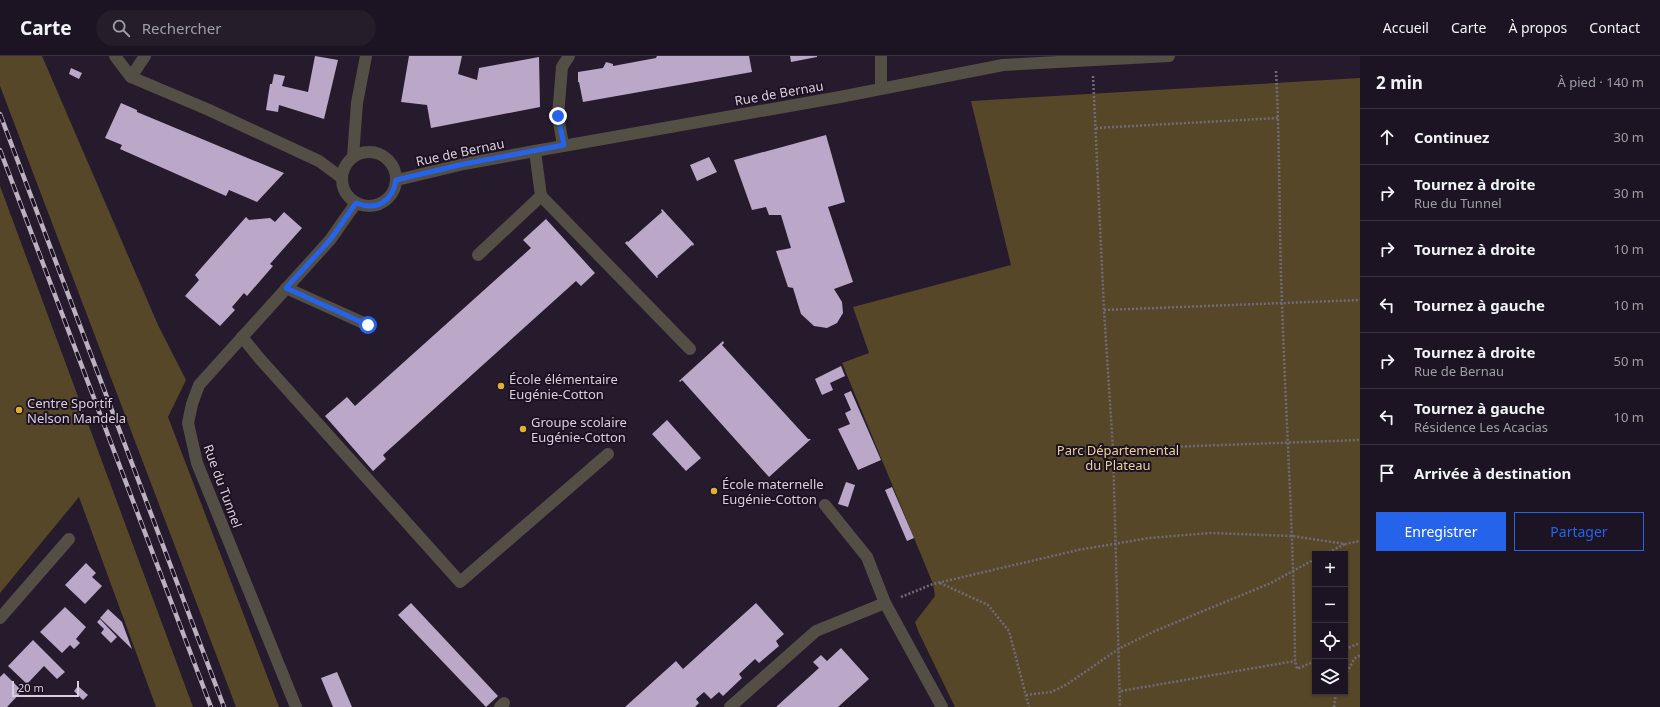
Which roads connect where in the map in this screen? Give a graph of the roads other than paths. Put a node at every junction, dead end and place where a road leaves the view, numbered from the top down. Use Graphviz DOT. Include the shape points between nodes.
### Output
graph roads {
  1 [pos="115,56"];
  2 [pos="145,56"];
  3 [pos="366,56"];
  4 [pos="569,56"];
  5 [pos="881,56"];
  6 [pos="1169,56"];
  7 [pos="1092,58"];
  8 [pos="131,77"];
  9 [pos="881,88"];
  10 [pos="564,145"];
  11 [pos="535,151"];
  12 [pos="353,157"];
  13 [pos="342,178"];
  14 [pos="396,180"];
  15 [pos="541,196"];
  16 [pos="356,203"];
  17 [pos="478,255"];
  18 [pos="286,288"];
  19 [pos="368,325"];
  20 [pos="242,337"];
  21 [pos="690,349"];
  22 [pos="608,454"];
  23 [pos="825,505"];
  24 [pos="69,539"];
  25 [pos="885,603"];
  26 [pos="0,618"];
  27 [pos="296,707"];
  28 [pos="730,707"];
  29 [pos="942,707"];
  1 -- 8 [label="street"];
  2 -- 8 [label="street"];
  3 -- 12 [label="street" via="357,103"];
  4 -- 10 [label="street" via="562,66 558,116"];
  5 -- 9 [label="street"];
  6 -- 7 [label="street, Rue de Bernau"];
  7 -- 9 [label="street, Rue de Bernau" via="1003,65"];
  8 -- 13 [label="street" via="318,161"];
  9 -- 10 [label="street, Rue de Bernau"];
  10 -- 11 [label="street, Rue de Bernau"];
  11 -- 14 [label="street, Rue de Bernau"];
  11 -- 15 [label="street"];
  12 -- 13 [label="street"];
  12 -- 14 [label="street" via="370,152 382,156 392,164"];
  13 -- 16 [label="street" via="345,193"];
  14 -- 16 [label="street" via="395,189 383,203 365,206"];
  15 -- 17 [label="street"];
  15 -- 21 [label="street"];
  16 -- 18 [label="street, Rue du Tunnel" via="330,240"];
  18 -- 19 [label="street"];
  18 -- 20 [label="street, Rue du Tunnel"];
  20 -- 22 [label="street" via="460,582"];
  20 -- 27 [label="street, Rue du Tunnel" via="199,385 188,423 197,463"];
  23 -- 25 [label="street" via="867,557"];
  24 -- 26 [label="street"];
  25 -- 28 [label="street" via="816,631"];
  25 -- 29 [label="street"];
}
